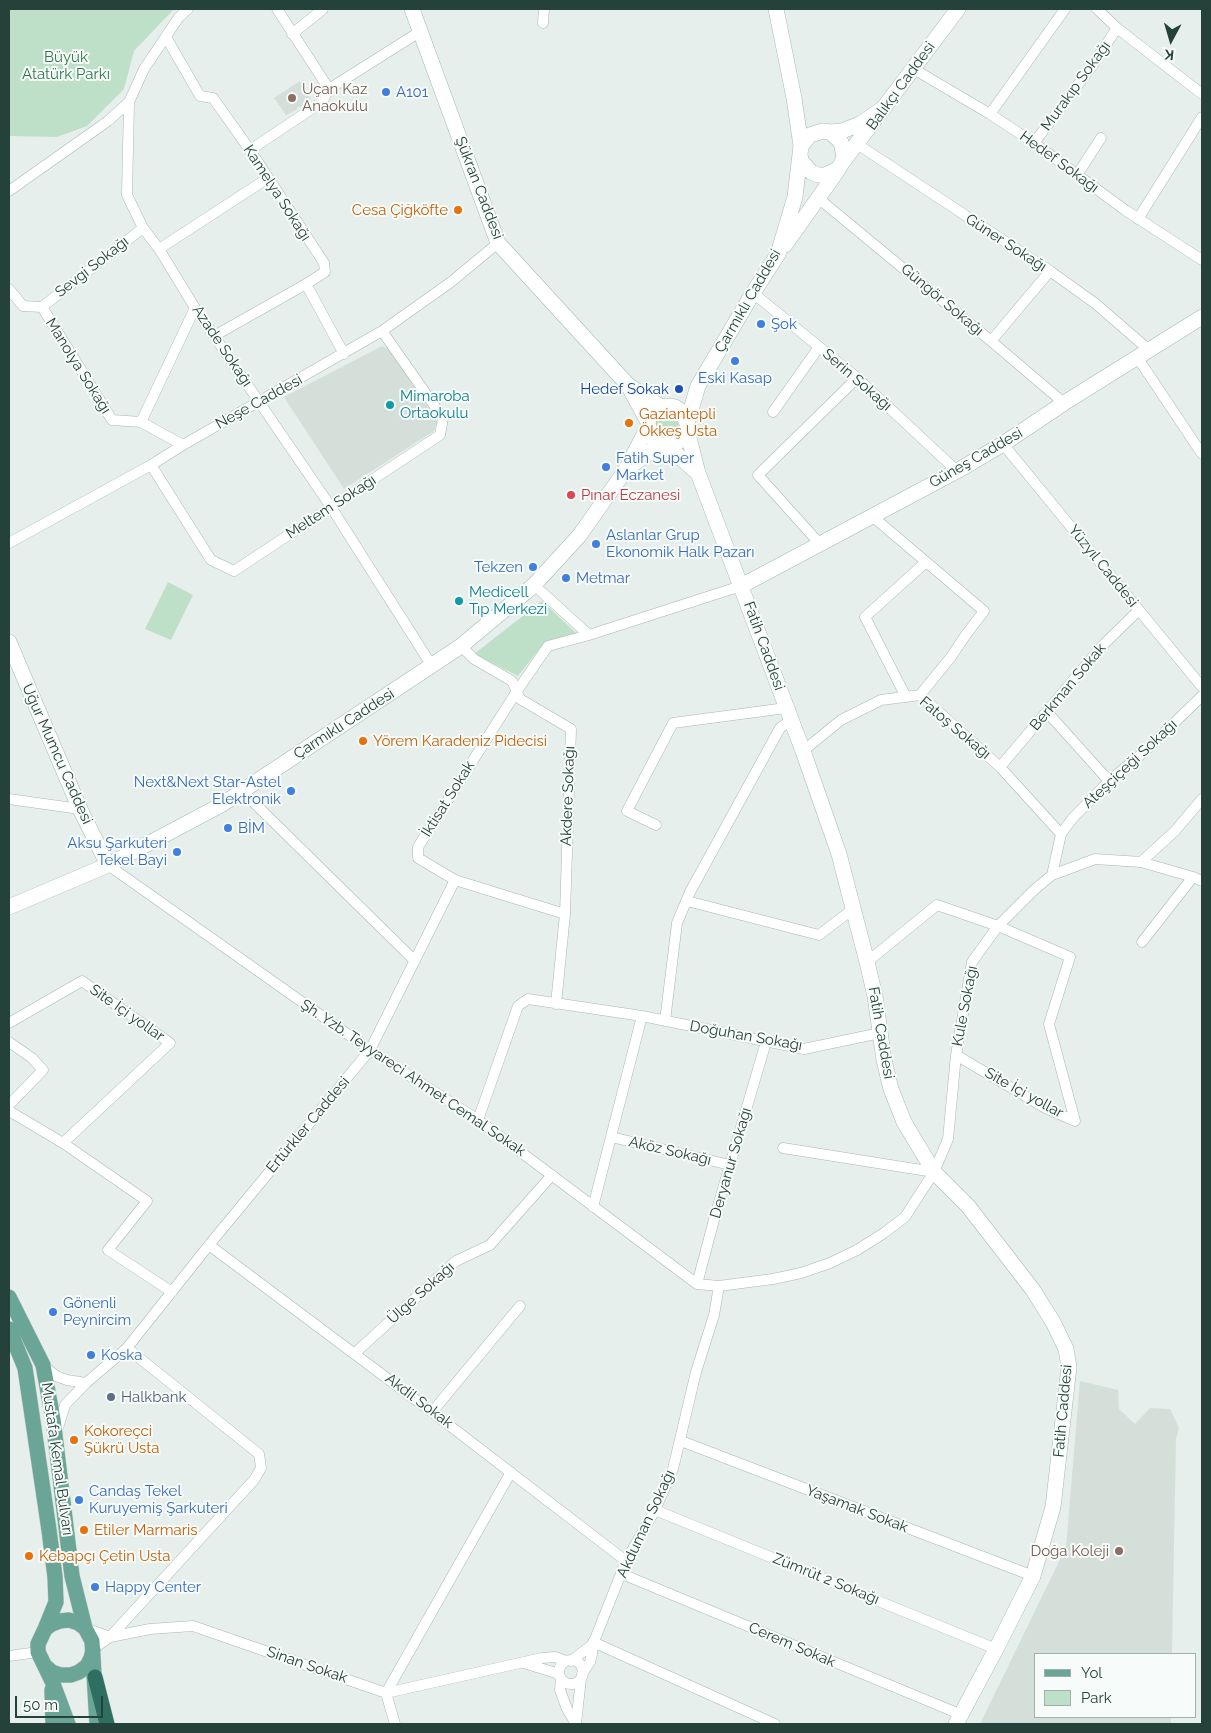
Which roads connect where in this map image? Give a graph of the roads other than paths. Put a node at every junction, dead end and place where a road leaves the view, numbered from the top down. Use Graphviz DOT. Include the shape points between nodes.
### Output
graph roads {
  1 [pos="188,9"];
  2 [pos="277,9"];
  3 [pos="323,9"];
  4 [pos="412,9"];
  5 [pos="544,9"];
  6 [pos="776,9"];
  7 [pos="958,9"];
  8 [pos="1065,9"];
  9 [pos="1097,9"];
  10 [pos="542,23"];
  11 [pos="1117,28"];
  12 [pos="421,31"];
  13 [pos="292,34"];
  14 [pos="166,37"];
  15 [pos="912,68"];
  16 [pos="329,89"];
  17 [pos="1202,94"];
  18 [pos="794,98"];
  19 [pos="129,102"];
  20 [pos="886,107"];
  21 [pos="990,114"];
  22 [pos="1202,117"];
  23 [pos="827,132"];
  24 [pos="1101,138"];
  25 [pos="1034,143"];
  26 [pos="857,144"];
  27 [pos="250,150"];
  28 [pos="801,150"];
  29 [pos="840,166"];
  30 [pos="1077,174"];
  31 [pos="268,178"];
  32 [pos="9,191"];
  33 [pos="818,198"];
  34 [pos="1138,219"];
  35 [pos="143,228"];
  36 [pos="498,243"];
  37 [pos="159,249"];
  38 [pos="778,254"];
  39 [pos="1202,260"];
  40 [pos="1050,271"];
  41 [pos="306,284"];
  42 [pos="9,289"];
  43 [pos="753,293"];
  44 [pos="42,307"];
  45 [pos="195,308"];
  46 [pos="1201,320"];
  47 [pos="382,331"];
  48 [pos="214,336"];
  49 [pos="991,341"];
  50 [pos="818,347"];
  51 [pos="344,354"];
  52 [pos="1143,354"];
  53 [pos="857,378"];
  54 [pos="628,386"];
  55 [pos="698,386"];
  56 [pos="259,401"];
  57 [pos="1064,403"];
  58 [pos="664,407"];
  59 [pos="773,412"];
  60 [pos="141,422"];
  61 [pos="647,426"];
  62 [pos="687,426"];
  63 [pos="1004,444"];
  64 [pos="184,445"];
  65 [pos="663,446"];
  66 [pos="1202,454"];
  67 [pos="151,465"];
  68 [pos="625,471"];
  69 [pos="957,471"];
  70 [pos="698,473"];
  71 [pos="331,507"];
  72 [pos="872,516"];
  73 [pos="9,544"];
  74 [pos="820,544"];
  75 [pos="926,562"];
  76 [pos="534,585"];
  77 [pos="741,586"];
  78 [pos="1139,610"];
  79 [pos="590,635"];
  80 [pos="9,642"];
  81 [pos="461,646"];
  82 [pos="432,666"];
  83 [pos="1202,687"];
  84 [pos="517,691"];
  85 [pos="920,695"];
  86 [pos="1202,696"];
  87 [pos="906,697"];
  88 [pos="1047,712"];
  89 [pos="789,714"];
  90 [pos="803,751"];
  91 [pos="1000,767"];
  92 [pos="1109,781"];
  93 [pos="242,791"];
  94 [pos="9,799"];
  95 [pos="1202,799"];
  96 [pos="80,809"];
  97 [pos="656,825"];
  98 [pos="1061,834"];
  99 [pos="1141,862"];
  100 [pos="108,865"];
  101 [pos="1052,875"];
  102 [pos="1198,879"];
  103 [pos="455,880"];
  104 [pos="686,900"];
  105 [pos="9,907"];
  106 [pos="853,909"];
  107 [pos="565,914"];
  108 [pos="998,926"];
  109 [pos="1142,942"];
  110 [pos="415,961"];
  111 [pos="867,962"];
  112 [pos="556,1004"];
  113 [pos="642,1016"];
  114 [pos="665,1021"];
  115 [pos="9,1022"];
  116 [pos="880,1033"];
  117 [pos="9,1042"];
  118 [pos="766,1042"];
  119 [pos="370,1050"];
  120 [pos="956,1055"];
  121 [pos="9,1105"];
  122 [pos="9,1111"];
  123 [pos="478,1120"];
  124 [pos="611,1138"];
  125 [pos="63,1143"];
  126 [pos="783,1148"];
  127 [pos="730,1165"];
  128 [pos="934,1172"];
  129 [pos="552,1175"];
  130 [pos="593,1207"];
  131 [pos="209,1245"];
  132 [pos="698,1284"];
  133 [pos="718,1286"];
  134 [pos="172,1292"];
  135 [pos="9,1297"];
  136 [pos="520,1306"];
  137 [pos="9,1329"];
  138 [pos="127,1348"];
  139 [pos="355,1353"];
  140 [pos="43,1366"];
  141 [pos="86,1383"];
  142 [pos="432,1412"];
  143 [pos="54,1439"];
  144 [pos="681,1441"];
  145 [pos="511,1472"];
  146 [pos="655,1510"];
  147 [pos="626,1561"];
  148 [pos="622,1574"];
  149 [pos="1033,1576"];
  150 [pos="85,1628"];
  151 [pos="45,1629"];
  152 [pos="110,1637"];
  153 [pos="593,1643"];
  154 [pos="93,1648"];
  155 [pos="996,1649"];
  156 [pos="38,1652"];
  157 [pos="9,1656"];
  158 [pos="568,1661"];
  159 [pos="524,1663"];
  160 [pos="45,1666"];
  161 [pos="560,1676"];
  162 [pos="582,1676"];
  163 [pos="95,1677"];
  164 [pos="52,1681"];
  165 [pos="386,1693"];
  166 [pos="959,1720"];
  167 [pos="52,1724"];
  168 [pos="68,1724"];
  169 [pos="97,1724"];
  170 [pos="107,1724"];
  171 [pos="395,1724"];
  172 [pos="576,1724"];
  173 [pos="775,1724"];
  1 -- 14 [label="street, Azade Sokağı" via="179,16"];
  2 -- 13 [label="street"];
  3 -- 13 [label="street"];
  4 -- 12 [label="main road, Şükran Caddesi"];
  5 -- 10 [label="street"];
  6 -- 18 [label="main road, Çarmıklı Caddesi"];
  7 -- 15 [label="main road, Balıkçı Caddesi"];
  8 -- 21 [label="street"];
  9 -- 11 [label="street"];
  11 -- 17 [label="street"];
  11 -- 25 [label="street, Murakıp Sokağı"];
  12 -- 16 [label="street"];
  12 -- 36 [label="main road, Şükran Caddesi"];
  13 -- 16 [label="street"];
  14 -- 19 [label="street, Azade Sokağı" via="144,70"];
  14 -- 27 [label="street, Kamelya Sokağı" via="200,96 213,98"];
  15 -- 20 [label="main road, Balıkçı Caddesi"];
  15 -- 21 [label="street, Hedef Sokağı"];
  16 -- 27 [label="street" via="322,102"];
  18 -- 23 [label="main road" via="811,123"];
  18 -- 28 [label="main road, Çarmıklı Caddesi"];
  19 -- 32 [label="street" via="108,121"];
  19 -- 35 [label="street, Azade Sokağı" via="127,195"];
  20 -- 23 [label="main road" via="860,124 842,131"];
  20 -- 26 [label="main road, Balıkçı Caddesi"];
  21 -- 25 [label="street, Hedef Sokağı"];
  22 -- 34 [label="street"];
  23 -- 28 [label="main road" via="810,135"];
  23 -- 29 [label="main road" via="842,142 844,156"];
  24 -- 30 [label="street"];
  25 -- 30 [label="street, Hedef Sokağı"];
  26 -- 29 [label="main road, Balıkçı Caddesi"];
  26 -- 40 [label="street, Güner Sokağı"];
  27 -- 31 [label="street, Kamelya Sokağı"];
  28 -- 29 [label="main road" via="801,161 811,172 825,175"];
  28 -- 38 [label="main road, Çarmıklı Caddesi" via="795,196"];
  29 -- 33 [label="main road, Balıkçı Caddesi"];
  30 -- 34 [label="street, Hedef Sokağı"];
  31 -- 37 [label="street"];
  31 -- 41 [label="street, Kamelya Sokağı" via="324,263 325,272"];
  33 -- 38 [label="main road, Balıkçı Caddesi"];
  33 -- 49 [label="street, Güngör Sokağı"];
  34 -- 39 [label="street, Hedef Sokağı"];
  35 -- 37 [label="street, Azade Sokağı"];
  35 -- 44 [label="street, Sevgi Sokağı"];
  36 -- 47 [label="street, Neşe Caddesi" via="452,282"];
  36 -- 54 [label="main road, Şükran Caddesi"];
  37 -- 45 [label="street, Azade Sokağı"];
  38 -- 43 [label="main road, Çarmıklı Caddesi"];
  40 -- 49 [label="street"];
  40 -- 52 [label="street, Güner Sokağı" via="1096,304"];
  41 -- 48 [label="street"];
  41 -- 51 [label="street"];
  42 -- 44 [label="street, Manolya Sokağı" via="23,306"];
  43 -- 50 [label="street, Serin Sokağı"];
  43 -- 55 [label="main road, Çarmıklı Caddesi"];
  44 -- 60 [label="street, Manolya Sokağı" via="112,420"];
  45 -- 48 [label="street, Azade Sokağı"];
  45 -- 60 [label="street"];
  46 -- 52 [label="main road, Güneş Caddesi"];
  47 -- 51 [label="street, Neşe Caddesi"];
  47 -- 71 [label="street, Meltem Sokağı" via="443,418 440,435"];
  48 -- 56 [label="street, Azade Sokağı"];
  49 -- 57 [label="street, Güngör Sokağı"];
  50 -- 53 [label="street, Serin Sokağı"];
  50 -- 59 [label="street"];
  51 -- 56 [label="street, Neşe Caddesi"];
  52 -- 57 [label="main road, Güneş Caddesi"];
  52 -- 66 [label="street, Güner Sokağı"];
  53 -- 69 [label="street, Serin Sokağı"];
  53 -- 74 [label="street" via="758,475"];
  54 -- 58 [label="main road"];
  54 -- 61 [label="main road"];
  55 -- 58 [label="main road"];
  55 -- 62 [label="main road"];
  56 -- 64 [label="street, Neşe Caddesi"];
  56 -- 71 [label="street, Azade Sokağı"];
  57 -- 63 [label="main road, Güneş Caddesi"];
  58 -- 61 [label="main road" via="650,416"];
  58 -- 62 [label="main road" via="675,407 681,411"];
  60 -- 64 [label="street, Manolya Sokağı"];
  61 -- 65 [label="main road" via="650,436"];
  61 -- 68 [label="main road"];
  62 -- 65 [label="main road" via="680,442"];
  62 -- 70 [label="main road, Fatih Caddesi"];
  63 -- 69 [label="main road, Güneş Caddesi"];
  63 -- 78 [label="street, Yüzyıl Caddesi"];
  64 -- 67 [label="street, Neşe Caddesi"];
  65 -- 68 [label="main road"];
  65 -- 70 [label="main road"];
  67 -- 71 [label="street, Meltem Sokağı" via="211,560 234,571"];
  67 -- 73 [label="street, Neşe Caddesi"];
  68 -- 76 [label="main road, Çarmıklı Caddesi" via="579,536"];
  69 -- 72 [label="main road, Güneş Caddesi"];
  70 -- 77 [label="main road, Fatih Caddesi"];
  71 -- 82 [label="street, Azade Sokağı"];
  72 -- 74 [label="main road, Güneş Caddesi"];
  72 -- 75 [label="street"];
  74 -- 77 [label="main road, Güneş Caddesi"];
  75 -- 85 [label="street" via="984,611"];
  75 -- 87 [label="street" via="864,617"];
  76 -- 79 [label="street"];
  76 -- 81 [label="main road, Çarmıklı Caddesi"];
  77 -- 79 [label="street, İktisat Sokak"];
  77 -- 89 [label="main road, Fatih Caddesi"];
  78 -- 83 [label="street, Yüzyıl Caddesi"];
  78 -- 88 [label="street, Berkman Sokak" via="1102,646"];
  79 -- 84 [label="street, İktisat Sokak" via="548,646"];
  80 -- 96 [label="main road, Uğur Mumcu Caddesi"];
  81 -- 82 [label="main road, Çarmıklı Caddesi"];
  81 -- 84 [label="street, Akdere Sokağı" via="474,659 512,680"];
  82 -- 93 [label="main road, Çarmıklı Caddesi"];
  84 -- 103 [label="street, İktisat Sokak" via="418,847 418,858"];
  84 -- 107 [label="street, Akdere Sokağı" via="520,699 571,729"];
  85 -- 87 [label="street, Fatoş Sokağı"];
  85 -- 91 [label="street, Fatoş Sokağı"];
  86 -- 92 [label="street, Ateşçiçeği Sokağı"];
  87 -- 90 [label="street, Fatoş Sokağı" via="881,700 841,720"];
  88 -- 91 [label="street, Berkman Sokak"];
  88 -- 92 [label="street"];
  89 -- 90 [label="main road, Fatih Caddesi"];
  89 -- 97 [label="street" via="673,723 627,811"];
  89 -- 104 [label="street"];
  90 -- 106 [label="main road, Fatih Caddesi" via="839,854"];
  91 -- 98 [label="street, Fatoş Sokağı"];
  92 -- 98 [label="street, Ateşçiçeği Sokağı"];
  93 -- 100 [label="main road, Çarmıklı Caddesi"];
  93 -- 110 [label="street"];
  94 -- 96 [label="street"];
  95 -- 99 [label="street" via="1175,831"];
  96 -- 100 [label="main road, Uğur Mumcu Caddesi"];
  98 -- 101 [label="street"];
  99 -- 101 [label="street, Kule Sokağı" via="1095,859"];
  99 -- 102 [label="street, Kule Sokağı"];
  100 -- 105 [label="main road, Çarmıklı Caddesi"];
  100 -- 119 [label="street, Şh. Yzb. Teyyareci Ahmet Cemal Sokak"];
  101 -- 108 [label="street, Kule Sokağı"];
  102 -- 109 [label="street"];
  103 -- 107 [label="street, İktisat Sokak"];
  103 -- 110 [label="street, Ertürkler Caddesi"];
  104 -- 106 [label="street" via="820,935"];
  104 -- 114 [label="street" via="677,922"];
  106 -- 111 [label="main road, Fatih Caddesi"];
  107 -- 112 [label="street, Akdere Sokağı"];
  108 -- 111 [label="street" via="937,905"];
  108 -- 120 [label="street, Kule Sokağı" via="972,962"];
  108 -- 120 [label="street, Site İçi yollar" via="1070,957 1050,1024 1075,1121 1047,1109"];
  110 -- 119 [label="street, Ertürkler Caddesi"];
  111 -- 116 [label="main road, Fatih Caddesi"];
  112 -- 113 [label="street, Doğuhan Sokağı"];
  112 -- 123 [label="street, Doğuhan Sokağı" via="528,999 518,1006"];
  113 -- 114 [label="street, Doğuhan Sokağı"];
  113 -- 124 [label="street"];
  114 -- 118 [label="street, Doğuhan Sokağı"];
  115 -- 125 [label="street, Site İçi yollar" via="82,981 170,1043"];
  116 -- 118 [label="street, Doğuhan Sokağı" via="804,1048"];
  116 -- 128 [label="main road, Fatih Caddesi" via="891,1089 904,1122"];
  117 -- 121 [label="street" via="43,1070"];
  118 -- 127 [label="street, Deryanur Sokağı"];
  119 -- 123 [label="street, Şh. Yzb. Teyyareci Ahmet Cemal Sokak"];
  119 -- 131 [label="street, Ertürkler Caddesi"];
  120 -- 128 [label="street, Kule Sokağı" via="948,1139"];
  122 -- 125 [label="street"];
  123 -- 129 [label="street, Şh. Yzb. Teyyareci Ahmet Cemal Sokak"];
  124 -- 127 [label="street, Aköz Sokağı"];
  124 -- 130 [label="street"];
  125 -- 134 [label="street" via="147,1201 108,1250"];
  126 -- 128 [label="street"];
  127 -- 132 [label="street, Deryanur Sokağı"];
  128 -- 133 [label="street, Kule Sokağı" via="905,1217 857,1250 801,1273"];
  128 -- 149 [label="main road, Fatih Caddesi" via="968,1206 1033,1290 1066,1349 1069,1367 1053,1507"];
  129 -- 130 [label="street, Şh. Yzb. Teyyareci Ahmet Cemal Sokak"];
  129 -- 139 [label="street, Ülge Sokağı" via="490,1245 456,1261"];
  130 -- 132 [label="street, Şh. Yzb. Teyyareci Ahmet Cemal Sokak"];
  131 -- 134 [label="street, Ertürkler Caddesi"];
  131 -- 139 [label="street, Akdil Sokak"];
  132 -- 133 [label="street"];
  133 -- 144 [label="street, Akduman Sokağı" via="714,1315 696,1372"];
  134 -- 138 [label="street, Ertürkler Caddesi"];
  135 -- 140 [label="main road, Mustafa Kemal Bulvarı"];
  136 -- 142 [label="street"];
  137 -- 151 [label="main road, Mustafa Kemal Bulvarı" via="25,1368 50,1530 56,1602"];
  138 -- 141 [label="street, Ertürkler Caddesi"];
  138 -- 152 [label="street" via="259,1454 261,1468 254,1480"];
  139 -- 142 [label="street, Akdil Sokak"];
  140 -- 141 [label="street" via="56,1376"];
  140 -- 143 [label="main road, Mustafa Kemal Bulvarı"];
  141 -- 143 [label="street, Ertürkler Caddesi" via="65,1405"];
  142 -- 145 [label="street, Akdil Sokak"];
  143 -- 150 [label="main road, Mustafa Kemal Bulvarı" via="72,1576"];
  144 -- 146 [label="street, Akduman Sokağı"];
  144 -- 149 [label="street, Yaşamak Sokak"];
  145 -- 147 [label="street, Akdil Sokak"];
  145 -- 165 [label="street"];
  146 -- 147 [label="street, Akduman Sokağı"];
  146 -- 155 [label="street, Zümrüt 2 Sokağı"];
  147 -- 148 [label="street, Akduman Sokağı"];
  148 -- 153 [label="street, Akduman Sokağı"];
  148 -- 166 [label="street, Cerem Sokak"];
  149 -- 155 [label="main road, Fatih Caddesi"];
  150 -- 151 [label="main road" via="78,1623 60,1620"];
  150 -- 152 [label="street"];
  150 -- 154 [label="main road"];
  151 -- 156 [label="main road" via="40,1636"];
  152 -- 154 [label="street, Sinan Sokak"];
  152 -- 165 [label="street, Sinan Sokak" via="150,1629 193,1626"];
  153 -- 158 [label="street"];
  153 -- 162 [label="street, Akduman Sokağı" via="590,1662"];
  153 -- 173 [label="street"];
  154 -- 160 [label="main road" via="87,1666 80,1672 61,1675"];
  154 -- 163 [label="main road"];
  155 -- 166 [label="main road, Fatih Caddesi"];
  156 -- 157 [label="street"];
  156 -- 160 [label="main road"];
  158 -- 159 [label="street" via="555,1657"];
  158 -- 161 [label="street" via="560,1666"];
  158 -- 162 [label="street" via="578,1663"];
  159 -- 161 [label="street"];
  159 -- 165 [label="street"];
  160 -- 164 [label="main road"];
  161 -- 162 [label="street" via="571,1684"];
  161 -- 172 [label="street" via="560,1690"];
  162 -- 172 [label="street, Akduman Sokağı"];
  163 -- 169 [label="main road"];
  163 -- 170 [label="highway"];
  164 -- 167 [label="main road"];
  164 -- 168 [label="main road"];
  165 -- 171 [label="street"];
}
